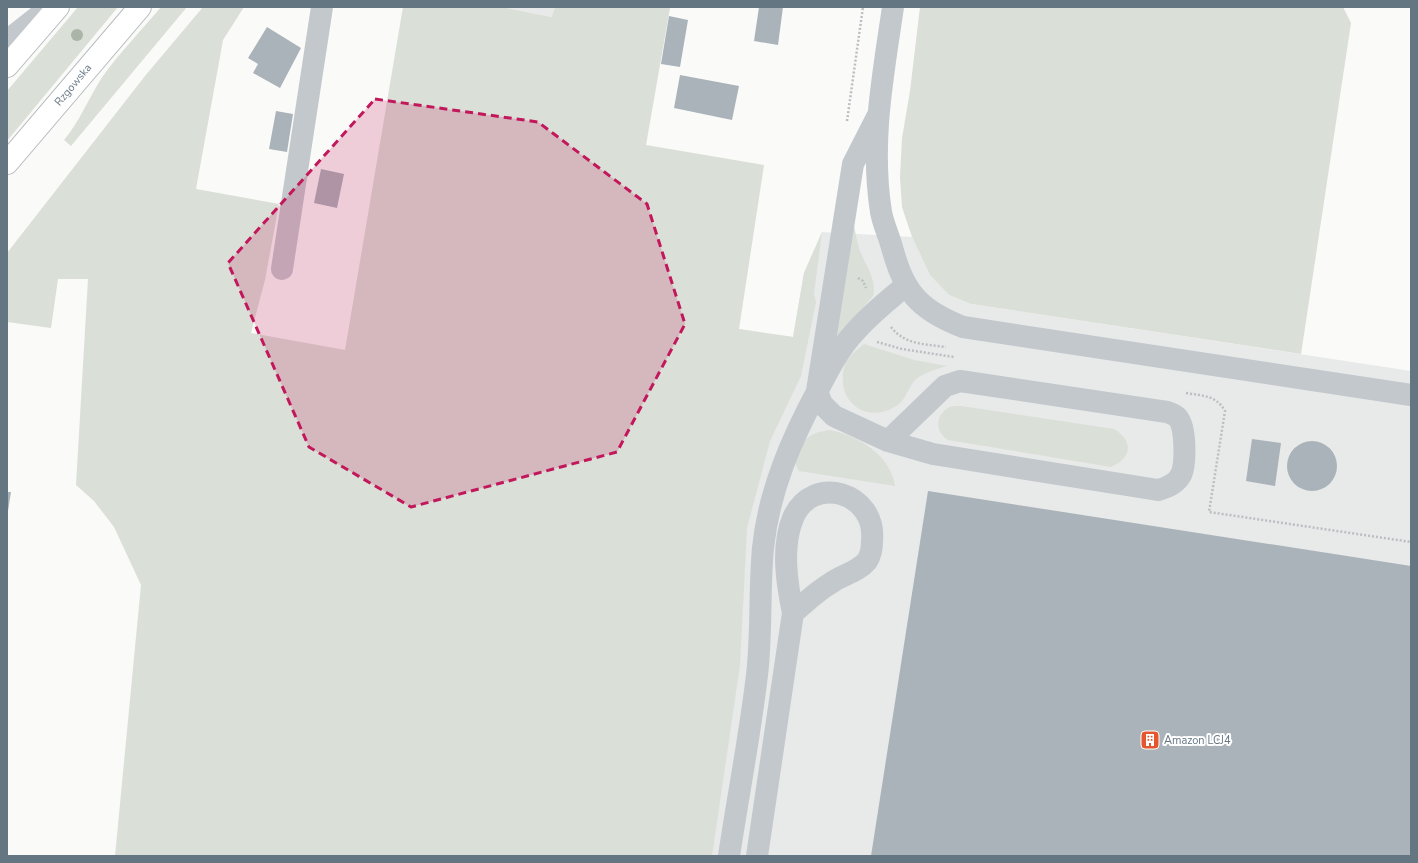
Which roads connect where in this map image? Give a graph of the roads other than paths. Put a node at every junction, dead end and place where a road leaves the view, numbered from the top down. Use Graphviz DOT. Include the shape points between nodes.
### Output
graph roads {
  1 [pos="50,7"];
  2 [pos="58,7"];
  3 [pos="140,7"];
  4 [pos="322,7"];
  5 [pos="893,7"];
  6 [pos="7,41"];
  7 [pos="7,66"];
  8 [pos="877,117"];
  9 [pos="7,163"];
  10 [pos="282,269"];
  11 [pos="906,285"];
  12 [pos="817,391"];
  13 [pos="1411,395"];
  14 [pos="888,441"];
  15 [pos="793,614"];
  16 [pos="729,856"];
  17 [pos="757,856"];
  1 -- 6 [label="lane"];
  2 -- 7 [label="main road"];
  3 -- 9 [label="main road, Rzgowska"];
  4 -- 10 [label="lane"];
  5 -- 8 [label="lane"];
  8 -- 11 [label="lane" via="876,167 882,214"];
  8 -- 12 [label="lane" via="853,164"];
  11 -- 12 [label="lane" via="854,332 838,353"];
  11 -- 13 [label="lane" via="930,310 944,320 963,327"];
  12 -- 14 [label="lane" via="822,404 834,416"];
  12 -- 16 [label="lane" via="793,437 768,511 760,585 761,620 757,675"];
  14 -- 14 [label="lane" via="946,386 960,381 1167,412 1178,418 1184,431 1184,453 1181,476 1169,487 1158,490 943,456"];
  15 -- 15 [label="lane" via="831,582 859,568 867,561 873,534 870,518 859,503 849,497 838,493 820,494 804,501 793,518 786,546"];
  15 -- 17 [label="lane"];
}
